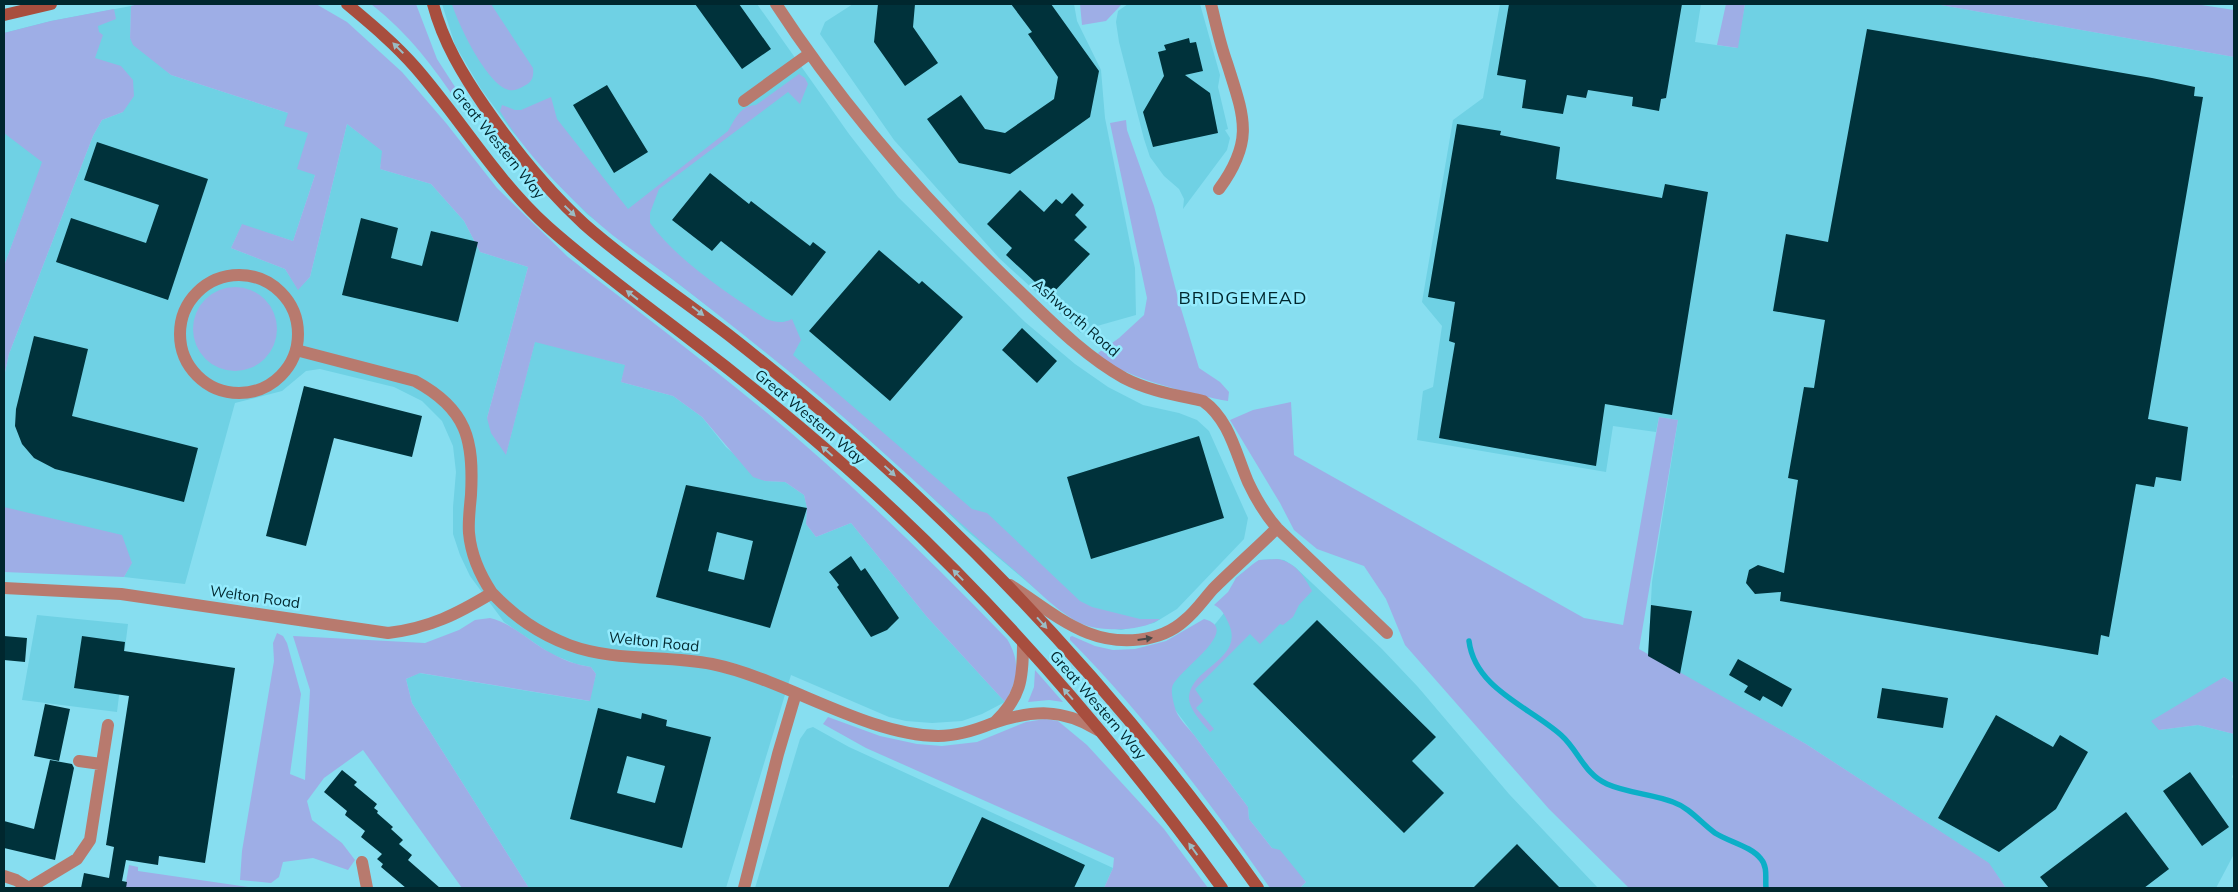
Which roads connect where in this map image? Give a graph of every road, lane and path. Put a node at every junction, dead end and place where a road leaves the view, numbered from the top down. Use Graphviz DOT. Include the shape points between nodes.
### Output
graph roads {
  1 [pos="51,4"];
  2 [pos="347,4"];
  3 [pos="433,4"];
  4 [pos="776,4"];
  5 [pos="1211,4"];
  6 [pos="4,15"];
  7 [pos="809,54"];
  8 [pos="744,101"];
  9 [pos="1219,189"];
  10 [pos="296,350"];
  11 [pos="1277,528"];
  12 [pos="997,575"];
  13 [pos="4,588"];
  14 [pos="492,593"];
  15 [pos="1387,633"];
  16 [pos="1023,644"];
  17 [pos="796,693"];
  18 [pos="994,723"];
  19 [pos="108,726"];
  20 [pos="1100,731"];
  21 [pos="80,760"];
  22 [pos="101,764"];
  23 [pos="362,862"];
  24 [pos="4,876"];
  25 [pos="29,888"];
  26 [pos="367,888"];
  27 [pos="744,888"];
  28 [pos="1222,888"];
  29 [pos="1258,888"];
  1 -- 6 [label="main road"];
  16 -- 2 [label="main road, Great Western Way, one-way" via="935,551 846,468 718,361 545,224 491,166 416,67"];
  3 -- 12 [label="main road, Great Western Way, one-way" via="448,46 468,82 530,168 565,206 605,241 808,398 920,499"];
  4 -- 7 [label="street, Ashworth Road"];
  5 -- 9 [label="street" via="1241,106 1244,127 1237,160"];
  7 -- 8 [label="street"];
  7 -- 11 [label="street, Ashworth Road" via="840,96 957,232 1058,328 1101,364 1126,379 1148,389 1203,401 1211,407 1228,432 1260,506"];
  10 -- 10 [label="street" via="289,367 276,381 259,391 241,394 222,392 196,377 187,365 181,351 181,317 200,288 234,275 253,276 285,296 294,312 298,331"];
  10 -- 14 [label="street, Welton Road" via="415,381 454,412 467,432 470,444 469,533 473,556"];
  12 -- 11 [label="street, one-way" via="1063,621 1088,634 1144,639 1170,632 1186,620"];
  11 -- 15 [label="street, Ashworth Road"];
  12 -- 29 [label="main road, Great Western Way, one-way" via="1135,727"];
  13 -- 14 [label="street, Welton Road" via="121,594 388,633 430,625 457,614"];
  14 -- 17 [label="street, Welton Road" via="521,621 572,646 622,656 711,664"];
  16 -- 18 [label="street" via="1023,677 1018,693"];
  20 -- 16 [label="main road, Great Western Way, one-way"];
  17 -- 18 [label="street, Welton Road" via="881,725 922,734 952,735"];
  17 -- 27 [label="street"];
  18 -- 20 [label="street, Welton Road" via="1046,712 1071,716"];
  19 -- 22 [label="street"];
  28 -- 20 [label="main road, Great Western Way, one-way"];
  21 -- 22 [label="street"];
  22 -- 25 [label="street" via="92,831 84,851 69,865"];
  23 -- 26 [label="street"];
  24 -- 25 [label="street"];
}
